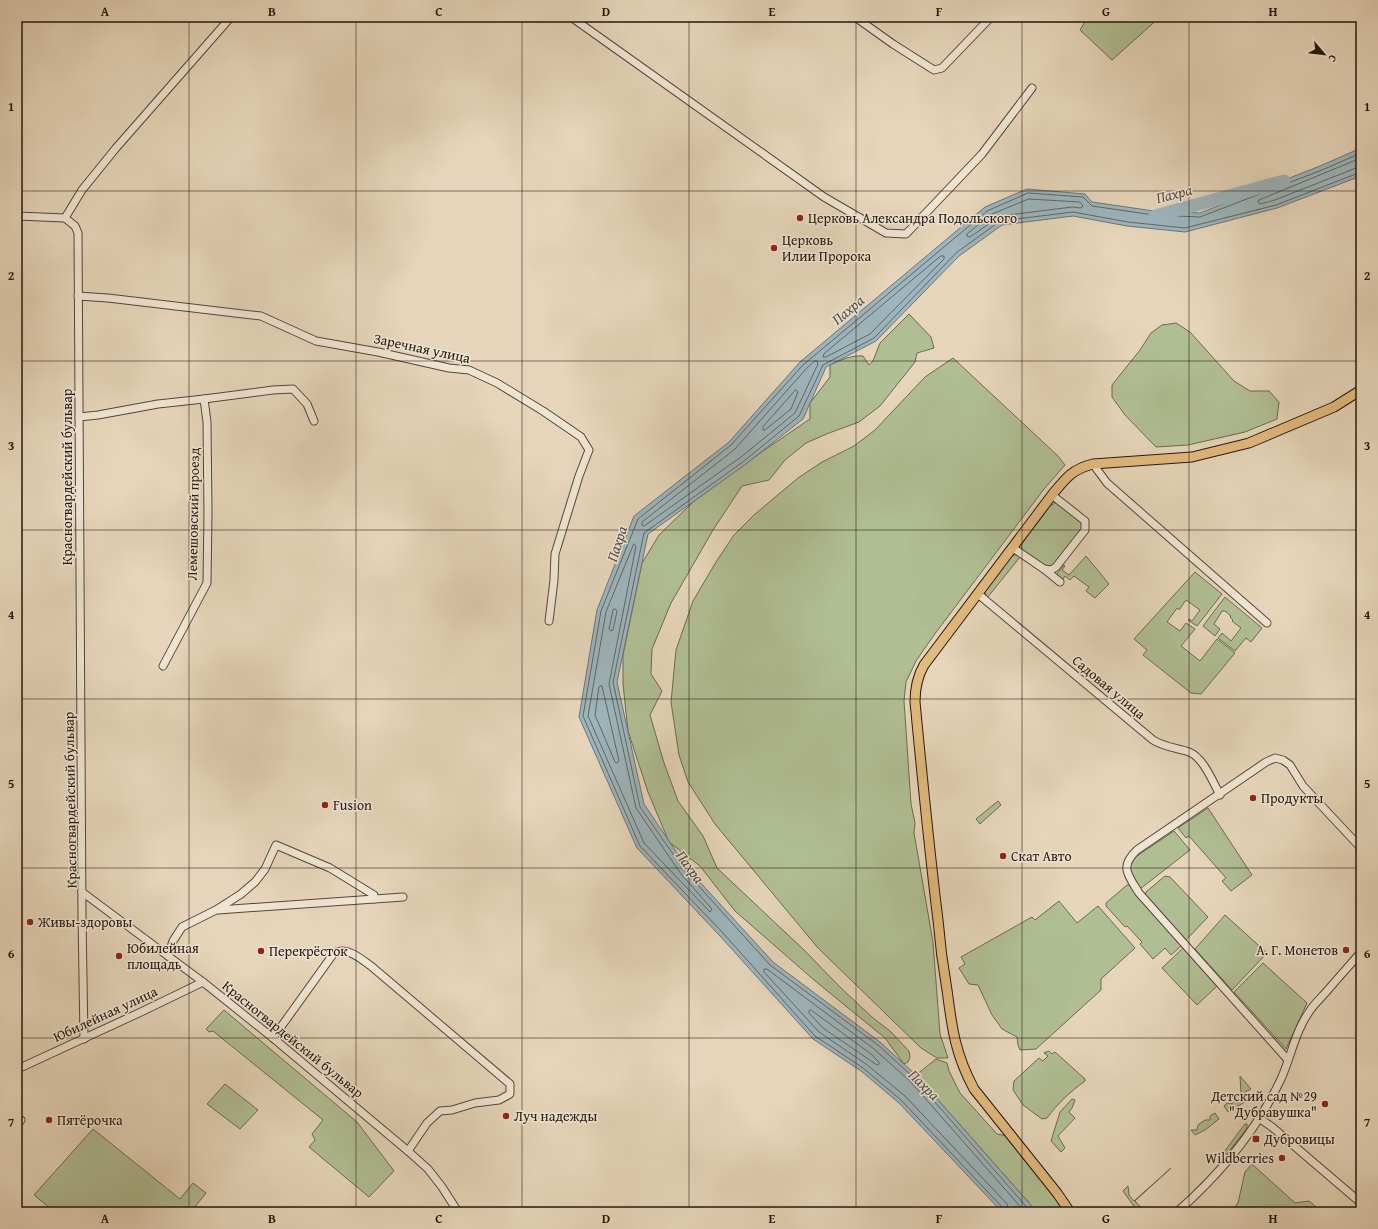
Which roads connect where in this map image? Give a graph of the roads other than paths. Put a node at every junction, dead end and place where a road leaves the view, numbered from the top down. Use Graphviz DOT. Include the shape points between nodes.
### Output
graph roads {
  1 [pos="231,17"];
  2 [pos="570,17"];
  3 [pos="856,17"];
  4 [pos="991,17"];
  5 [pos="1032,88"];
  6 [pos="17,216"];
  7 [pos="65,218"];
  8 [pos="78,296"];
  9 [pos="1361,390"];
  10 [pos="204,400"];
  11 [pos="79,417"];
  12 [pos="314,421"];
  13 [pos="1093,464"];
  14 [pos="1052,495"];
  15 [pos="1013,548"];
  16 [pos="1044,569"];
  17 [pos="1060,582"];
  18 [pos="978,594"];
  19 [pos="549,620"];
  20 [pos="1267,623"];
  21 [pos="163,666"];
  22 [pos="1220,795"];
  23 [pos="1361,848"];
  24 [pos="82,892"];
  25 [pos="403,897"];
  26 [pos="374,899"];
  27 [pos="216,910"];
  28 [pos="1361,952"];
  29 [pos="168,956"];
  30 [pos="203,982"];
  31 [pos="84,1038"];
  32 [pos="273,1038"];
  33 [pos="1288,1060"];
  34 [pos="19,1068"];
  35 [pos="17,1073"];
  36 [pos="1259,1118"];
  37 [pos="408,1151"];
  38 [pos="1361,1203"];
  39 [pos="458,1212"];
  40 [pos="1070,1212"];
  41 [pos="1176,1212"];
  1 -- 7 [label="street" via="116,148 82,190"];
  2 -- 5 [label="street" via="824,197 886,233 906,234 982,154"];
  3 -- 4 [label="street" via="934,70 942,68"];
  6 -- 7 [label="street"];
  7 -- 8 [label="street, Красногвардейский бульвар" via="75,226 78,234"];
  8 -- 11 [label="street, Красногвардейский бульвар"];
  8 -- 19 [label="street, Заречная улица" via="116,298 261,316 316,341 469,370 497,383 581,437 589,450 555,554"];
  9 -- 13 [label="main road" via="1334,407 1249,443 1192,457"];
  10 -- 11 [label="street" via="158,404"];
  10 -- 12 [label="street" via="293,389 307,404"];
  10 -- 21 [label="street, Лемешовский проезд" via="207,422 207,583"];
  11 -- 24 [label="street, Красногвардейский бульвар"];
  13 -- 14 [label="main road" via="1080,467 1066,477"];
  13 -- 20 [label="street" via="1107,483"];
  14 -- 15 [label="main road"];
  14 -- 16 [label="street" via="1085,521 1085,530 1056,567 1051,570"];
  15 -- 16 [label="street"];
  15 -- 18 [label="main road"];
  16 -- 17 [label="street"];
  18 -- 22 [label="street, Садовая улица" via="1153,740 1195,755"];
  18 -- 40 [label="main road" via="924,665 914,689 929,846 952,1032 961,1062 974,1088 1058,1193"];
  22 -- 23 [label="street" via="1266,762 1275,758 1284,760 1302,786"];
  22 -- 33 [label="street" via="1137,850 1129,857 1127,870 1139,893"];
  24 -- 29 [label="street, Красногвардейский бульвар"];
  24 -- 31 [label="street"];
  25 -- 26 [label="street"];
  26 -- 27 [label="street"];
  26 -- 27 [label="street" via="374,895 330,868 276,845 265,869 255,882"];
  27 -- 29 [label="street" via="182,927 173,941"];
  28 -- 33 [label="street" via="1308,1012"];
  29 -- 30 [label="street, Красногвардейский бульвар"];
  30 -- 31 [label="street, Юбилейная улица"];
  30 -- 32 [label="street, Красногвардейский бульвар"];
  31 -- 34 [label="street, Юбилейная улица"];
  32 -- 37 [label="street, Красногвардейский бульвар"];
  32 -- 37 [label="street" via="334,953 339,950 346,951 371,966 510,1084 510,1094 499,1100 440,1111"];
  33 -- 36 [label="street"];
  34 -- 35 [label="street"];
  36 -- 38 [label="street"];
  36 -- 41 [label="street" via="1229,1159 1194,1197"];
  37 -- 39 [label="street, Красногвардейский бульвар" via="428,1169"];
}
